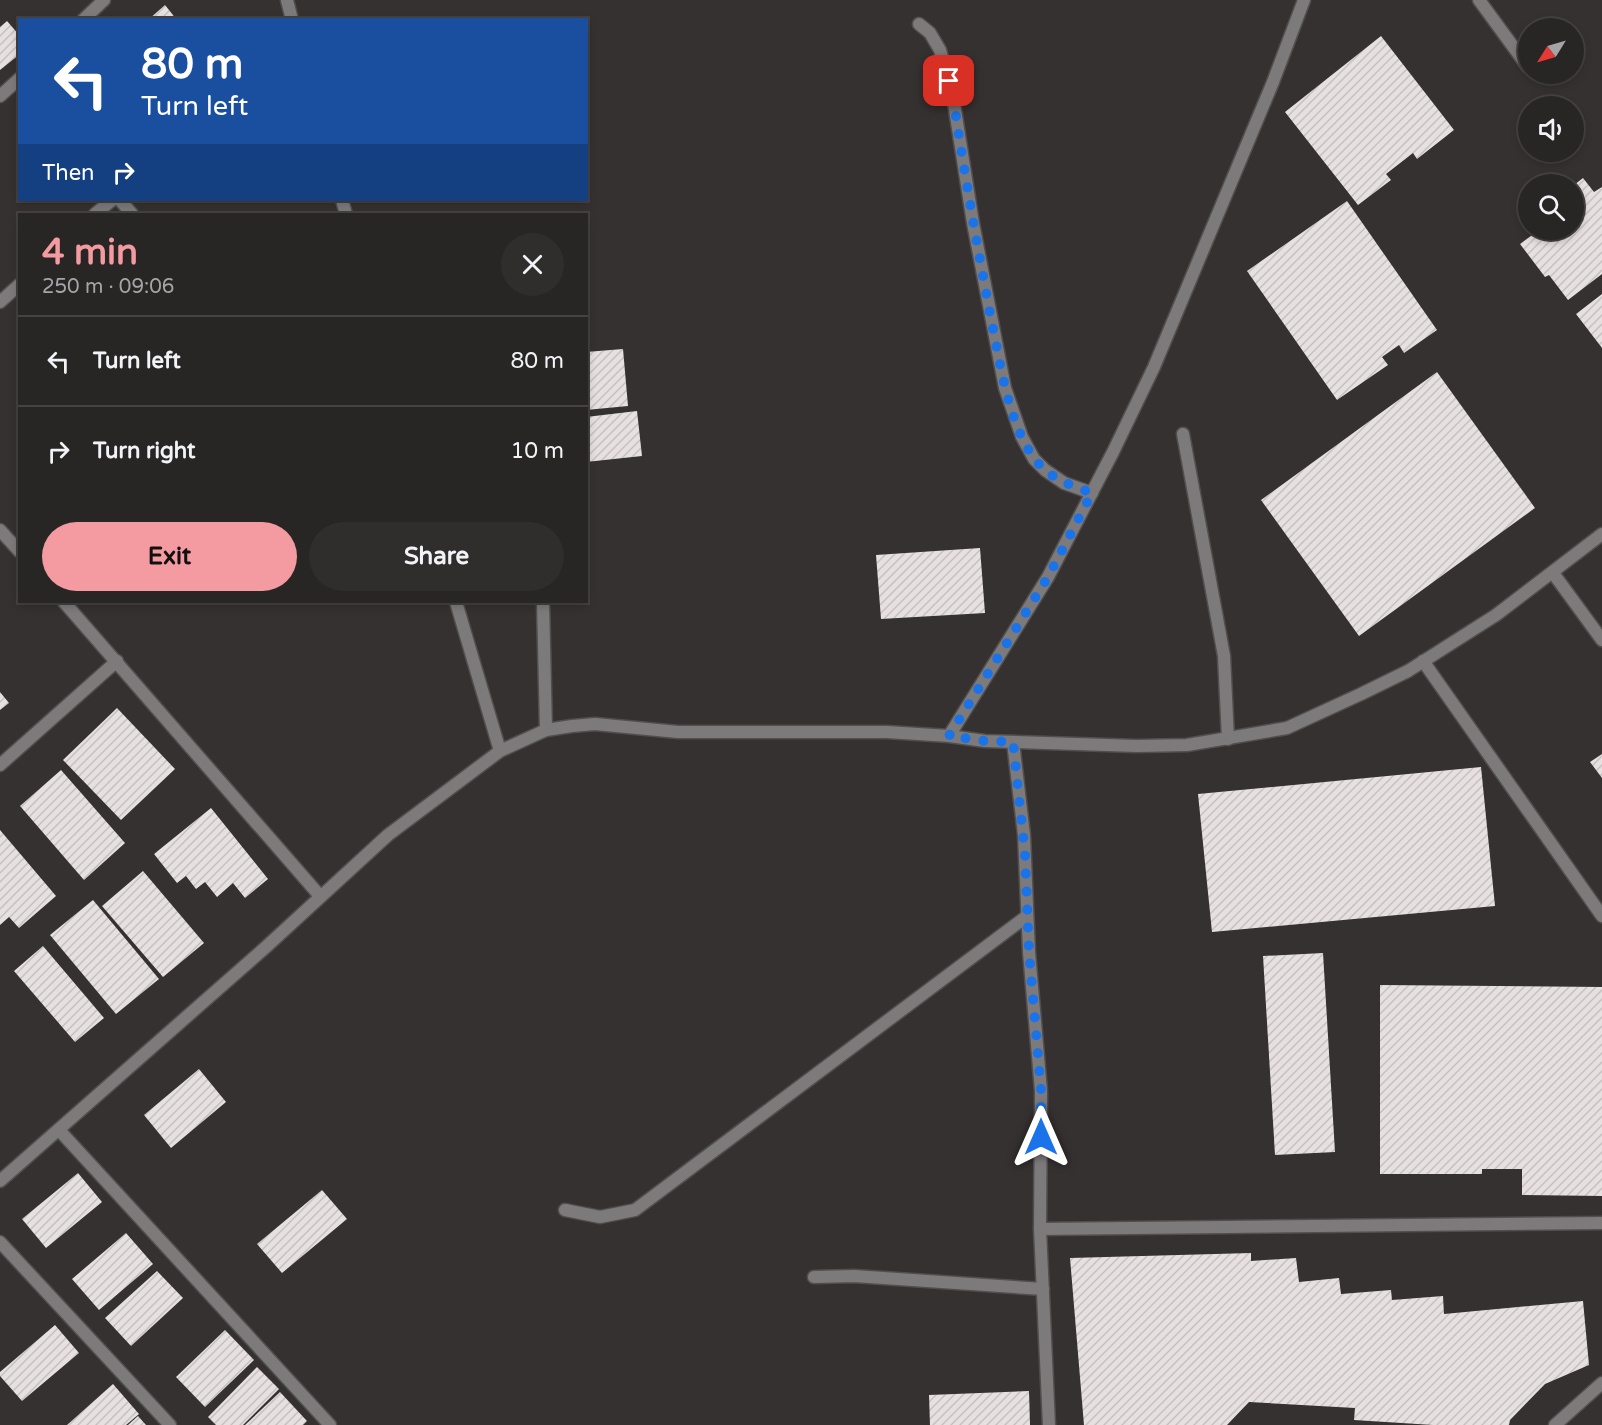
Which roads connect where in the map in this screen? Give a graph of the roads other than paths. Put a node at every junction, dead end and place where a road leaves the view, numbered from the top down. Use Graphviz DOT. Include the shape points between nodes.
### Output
graph roads {
  1 [pos="104,0"];
  2 [pos="287,0"];
  3 [pos="1304,0"];
  4 [pos="1479,0"];
  5 [pos="85,18"];
  6 [pos="292,18"];
  7 [pos="919,24"];
  8 [pos="1518,53"];
  9 [pos="18,80"];
  10 [pos="0,96"];
  11 [pos="111,201"];
  12 [pos="121,201"];
  13 [pos="96,213"];
  14 [pos="131,213"];
  15 [pos="18,286"];
  16 [pos="0,302"];
  17 [pos="1184,434"];
  18 [pos="1092,493"];
  19 [pos="0,530"];
  20 [pos="1602,534"];
  21 [pos="18,550"];
  22 [pos="1553,573"];
  23 [pos="65,603"];
  24 [pos="456,603"];
  25 [pos="543,603"];
  26 [pos="1602,640"];
  27 [pos="117,661"];
  28 [pos="1424,661"];
  29 [pos="546,730"];
  30 [pos="949,736"];
  31 [pos="1228,739"];
  32 [pos="1013,742"];
  33 [pos="500,751"];
  34 [pos="0,765"];
  35 [pos="320,896"];
  36 [pos="1027,916"];
  37 [pos="1602,916"];
  38 [pos="59,1130"];
  39 [pos="0,1181"];
  40 [pos="565,1210"];
  41 [pos="1602,1222"];
  42 [pos="1040,1229"];
  43 [pos="0,1242"];
  44 [pos="814,1277"];
  45 [pos="1043,1289"];
  46 [pos="1602,1383"];
  47 [pos="170,1425"];
  48 [pos="330,1425"];
  49 [pos="1049,1425"];
  50 [pos="1556,1425"];
  1 -- 5 [label="street"];
  2 -- 6 [label="street"];
  3 -- 18 [label="street" via="1154,367"];
  4 -- 8 [label="street"];
  7 -- 18 [label="street" via="940,50 953,97 972,223 1005,388 1022,437 1045,470 1064,483"];
  9 -- 10 [label="street"];
  11 -- 13 [label="street"];
  12 -- 14 [label="street"];
  15 -- 16 [label="street"];
  17 -- 31 [label="street" via="1224,656"];
  18 -- 30 [label="street" via="1048,577"];
  19 -- 21 [label="street"];
  20 -- 22 [label="street"];
  22 -- 26 [label="street"];
  22 -- 28 [label="street"];
  23 -- 27 [label="street"];
  24 -- 33 [label="street"];
  25 -- 29 [label="street"];
  27 -- 34 [label="street"];
  27 -- 35 [label="street"];
  28 -- 31 [label="street" via="1287,728"];
  28 -- 37 [label="street"];
  29 -- 30 [label="street" via="596,724 678,732 887,732"];
  29 -- 33 [label="street"];
  30 -- 32 [label="street"];
  31 -- 32 [label="street" via="1187,745"];
  32 -- 36 [label="street" via="1024,836"];
  33 -- 35 [label="street" via="388,835"];
  35 -- 38 [label="street"];
  36 -- 40 [label="street" via="635,1210 600,1217"];
  36 -- 42 [label="street" via="1041,1090"];
  38 -- 39 [label="street"];
  38 -- 48 [label="street"];
  41 -- 42 [label="street"];
  42 -- 45 [label="street"];
  43 -- 47 [label="street"];
  44 -- 45 [label="street" via="854,1276"];
  45 -- 49 [label="street"];
  46 -- 50 [label="street"];
}
